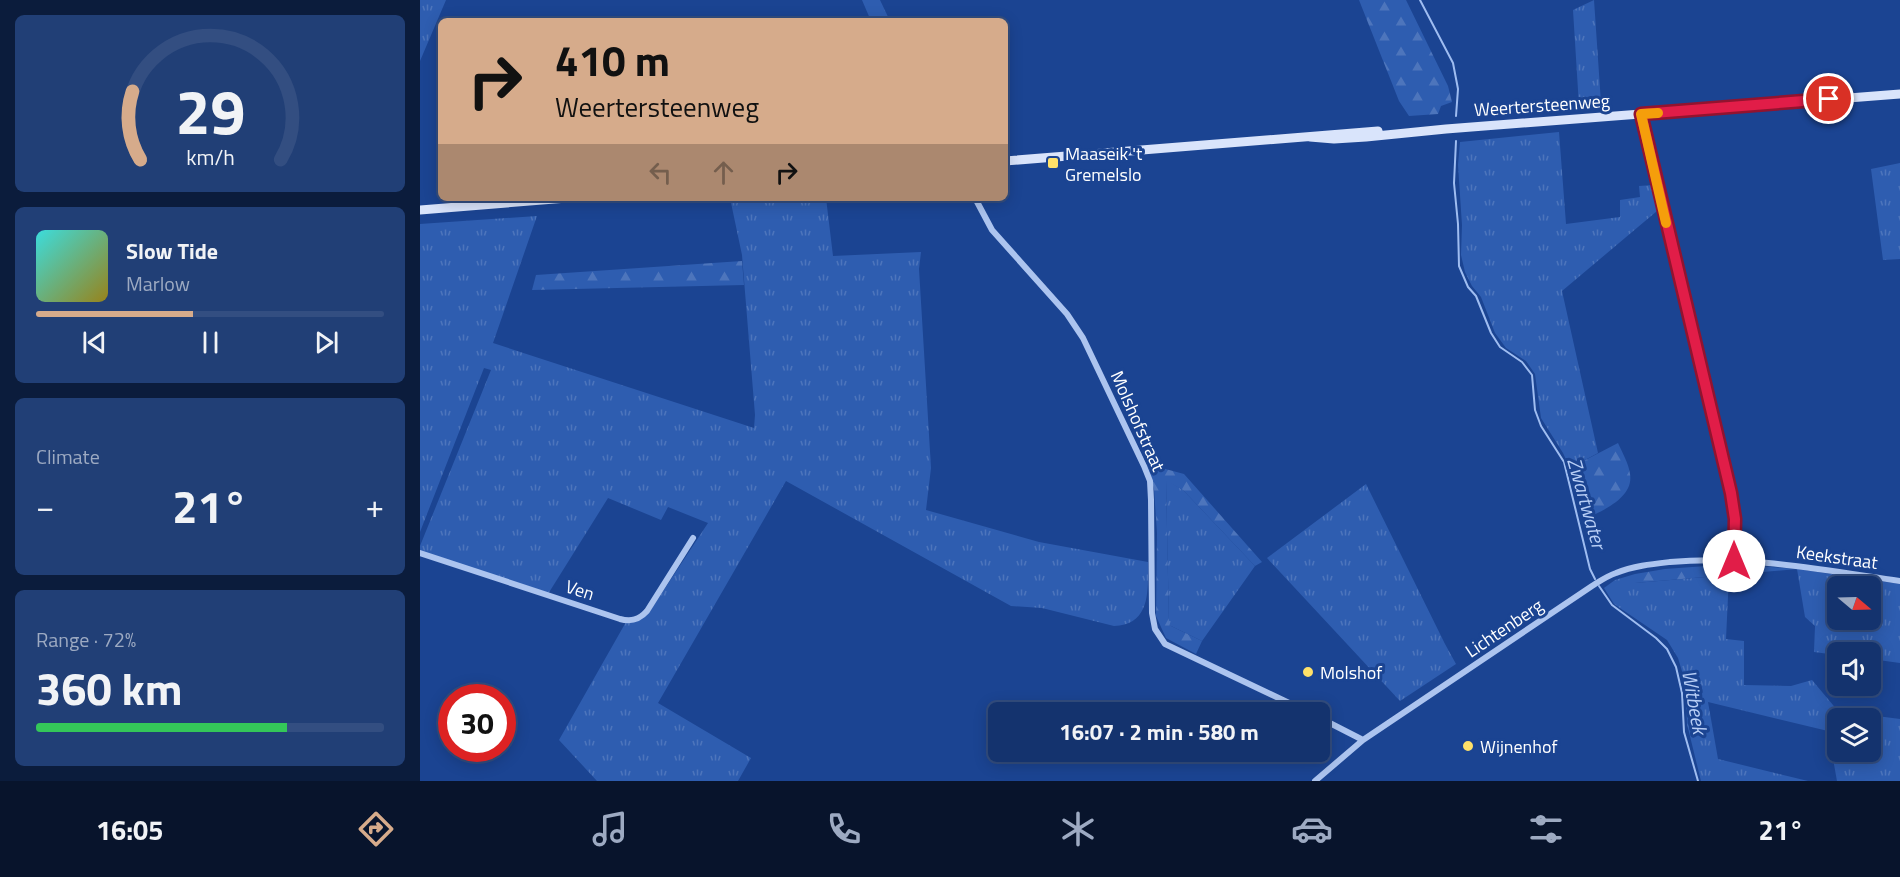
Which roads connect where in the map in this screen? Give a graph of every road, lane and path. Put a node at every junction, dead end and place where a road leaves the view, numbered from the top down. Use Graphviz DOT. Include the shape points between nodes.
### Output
graph roads {
  1 [pos="1900,94"];
  2 [pos="1641,114"];
  3 [pos="1008,161"];
  4 [pos="530,201"];
  5 [pos="977,201"];
  6 [pos="420,210"];
  7 [pos="693,538"];
  8 [pos="420,553"];
  9 [pos="1734,561"];
  10 [pos="1900,581"];
  11 [pos="1287,702"];
  12 [pos="1330,723"];
  13 [pos="1363,740"];
  14 [pos="1315,781"];
  1 -- 2 [label="main road, Weertersteenweg"];
  2 -- 3 [label="main road, Weertersteenweg" via="1402,132 1364,130"];
  2 -- 9 [label="street" via="1731,493"];
  4 -- 6 [label="main road"];
  5 -- 11 [label="street, Molshofstraat" via="992,230 1067,314 1083,338 1144,465 1150,481 1155,629 1165,644"];
  7 -- 8 [label="street, Ven" via="647,611 630,621"];
  9 -- 10 [label="street, Keekstraat" via="1784,564"];
  9 -- 13 [label="street, Lichtenberg" via="1648,565 1606,577"];
  12 -- 13 [label="street"];
  13 -- 14 [label="street, Lichtenberg"];
}
